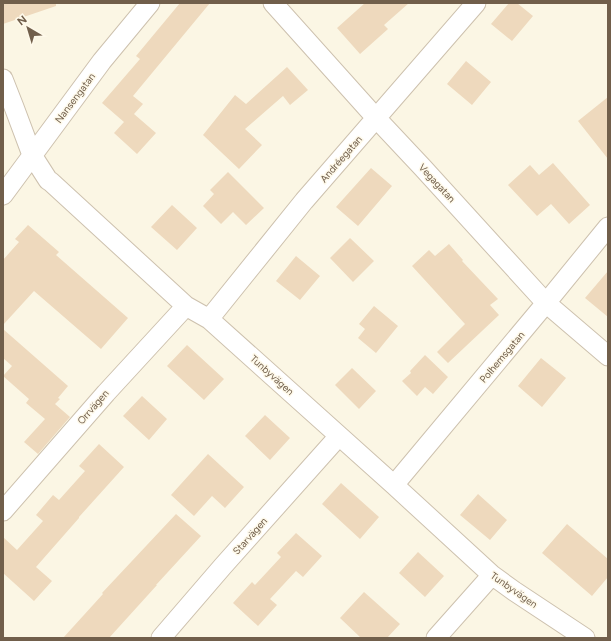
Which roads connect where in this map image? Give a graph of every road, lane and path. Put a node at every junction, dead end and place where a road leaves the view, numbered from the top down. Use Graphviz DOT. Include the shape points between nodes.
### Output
graph roads {
  1 [pos="150,3"];
  2 [pos="273,3"];
  3 [pos="476,3"];
  4 [pos="3,79"];
  5 [pos="376,118"];
  6 [pos="32,155"];
  7 [pos="3,195"];
  8 [pos="608,227"];
  9 [pos="546,303"];
  10 [pos="186,306"];
  11 [pos="209,319"];
  12 [pos="608,356"];
  13 [pos="340,436"];
  14 [pos="394,485"];
  15 [pos="3,511"];
  16 [pos="492,575"];
  17 [pos="161,638"];
  18 [pos="436,638"];
  19 [pos="585,638"];
  1 -- 6 [label="street, Nansengatan" via="102,61"];
  2 -- 5 [label="street, Vegagatan"];
  3 -- 5 [label="street, Andréegatan"];
  4 -- 6 [label="street, Tunbyvägen"];
  5 -- 9 [label="street, Vegagatan"];
  5 -- 11 [label="street, Andréegatan" via="304,201"];
  6 -- 7 [label="street, Nansengatan"];
  6 -- 10 [label="street, Tunbyvägen" via="48,180"];
  8 -- 9 [label="street, Polhemsgatan"];
  9 -- 12 [label="street, Vegagatan"];
  9 -- 14 [label="street, Polhemsgatan"];
  10 -- 11 [label="street, Tunbyvägen"];
  10 -- 15 [label="street, Orrvägen"];
  11 -- 13 [label="street, Tunbyvägen"];
  13 -- 14 [label="street, Tunbyvägen"];
  13 -- 17 [label="street, Starvägen"];
  14 -- 16 [label="street, Tunbyvägen"];
  16 -- 18 [label="street"];
  16 -- 19 [label="street, Tunbyvägen"];
}
